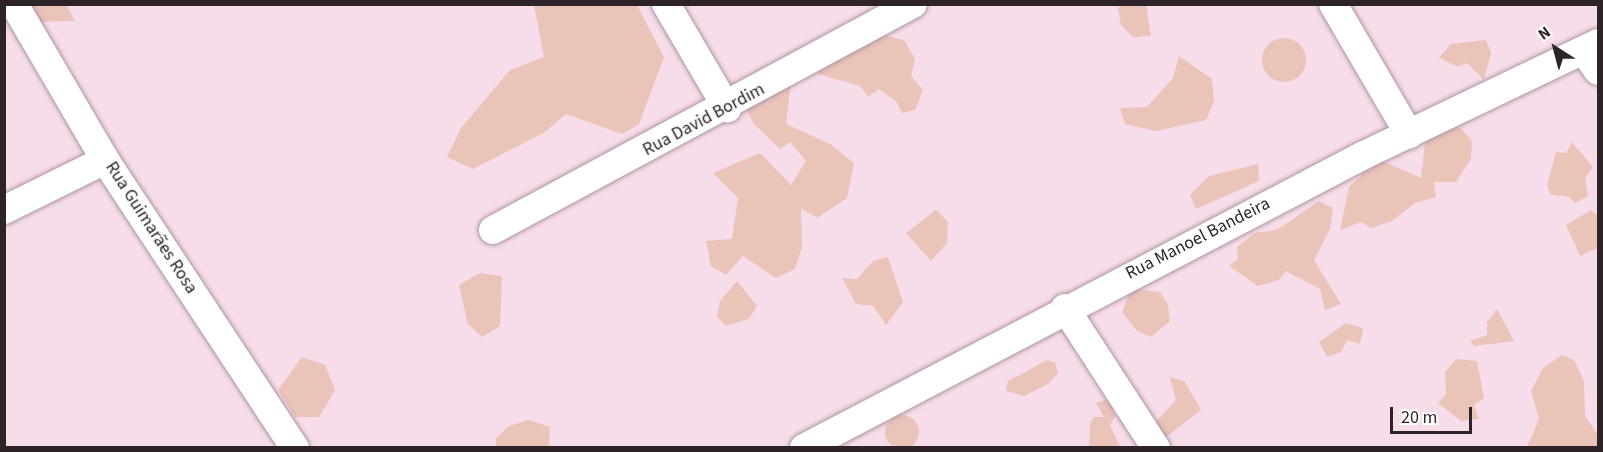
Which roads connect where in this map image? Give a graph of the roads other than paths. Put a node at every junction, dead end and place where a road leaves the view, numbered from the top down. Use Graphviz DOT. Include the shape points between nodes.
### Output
graph roads {
  1 [pos="14,4"];
  2 [pos="666,4"];
  3 [pos="913,4"];
  4 [pos="1333,4"];
  5 [pos="1594,55"];
  6 [pos="727,108"];
  7 [pos="1409,134"];
  8 [pos="105,160"];
  9 [pos="4,210"];
  10 [pos="493,230"];
  11 [pos="1065,308"];
  12 [pos="295,447"];
  13 [pos="804,447"];
  14 [pos="1156,447"];
  1 -- 8 [label="street, Rua Guimarães Rosa"];
  2 -- 6 [label="street"];
  3 -- 6 [label="street, Rua David Bordim"];
  4 -- 7 [label="street"];
  5 -- 7 [label="street, Rua Manoel Bandeira"];
  6 -- 10 [label="street, Rua David Bordim"];
  7 -- 11 [label="street, Rua Manoel Bandeira"];
  8 -- 9 [label="street"];
  8 -- 12 [label="street, Rua Guimarães Rosa"];
  11 -- 13 [label="street, Rua Manoel Bandeira"];
  11 -- 14 [label="street"];
}
